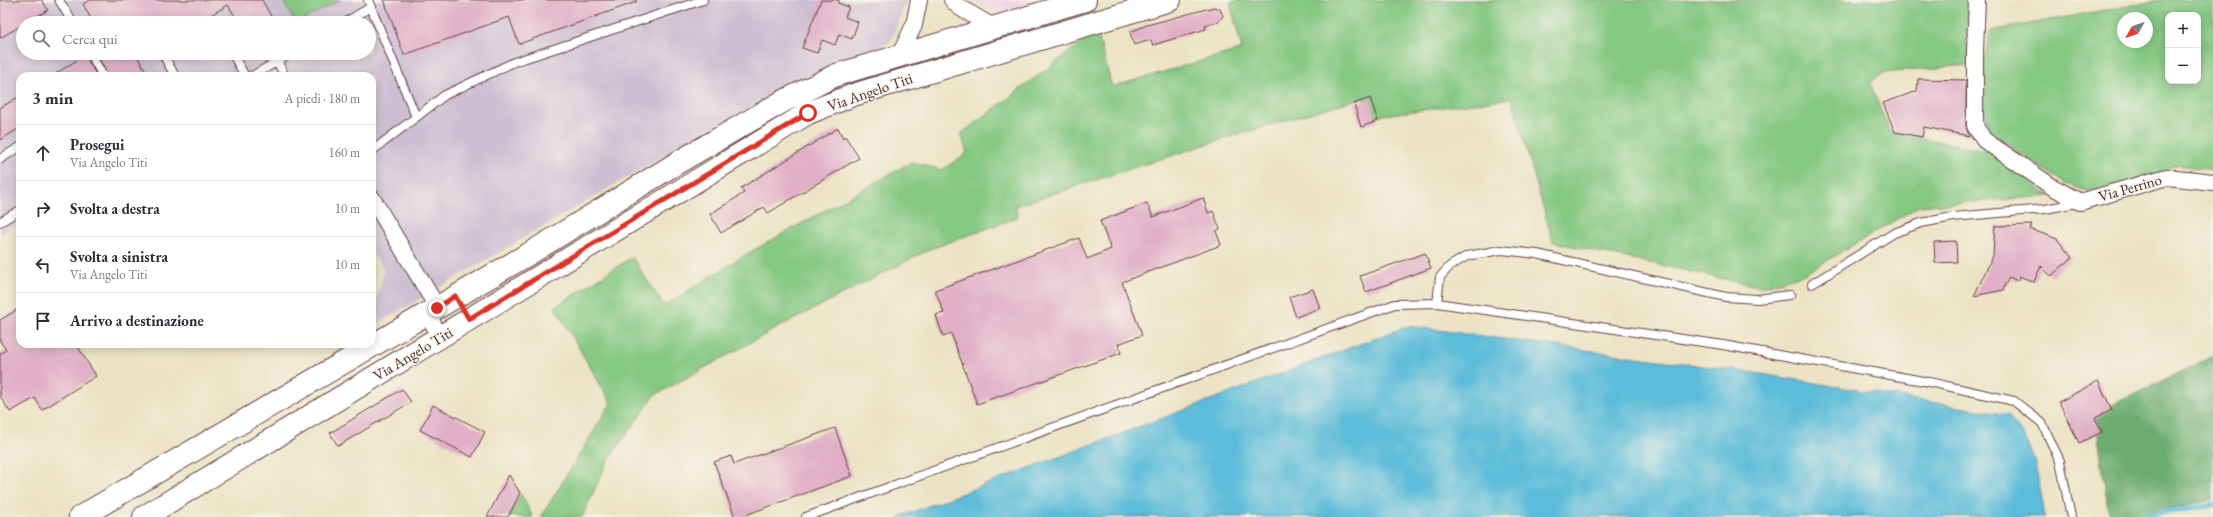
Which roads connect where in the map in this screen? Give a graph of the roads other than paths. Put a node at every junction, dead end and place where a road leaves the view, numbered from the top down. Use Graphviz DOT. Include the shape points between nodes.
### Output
graph roads {
  1 [pos="59,0"];
  2 [pos="703,0"];
  3 [pos="919,0"];
  4 [pos="952,0"];
  5 [pos="1085,0"];
  6 [pos="1170,0"];
  7 [pos="1977,0"];
  8 [pos="370,4"];
  9 [pos="68,16"];
  10 [pos="354,16"];
  11 [pos="375,16"];
  12 [pos="376,19"];
  13 [pos="993,27"];
  14 [pos="900,55"];
  15 [pos="94,60"];
  16 [pos="166,60"];
  17 [pos="236,60"];
  18 [pos="277,61"];
  19 [pos="101,72"];
  20 [pos="173,72"];
  21 [pos="242,72"];
  22 [pos="259,72"];
  23 [pos="283,72"];
  24 [pos="416,117"];
  25 [pos="376,148"];
  26 [pos="16,149"];
  27 [pos="0,159"];
  28 [pos="2213,182"];
  29 [pos="2080,202"];
  30 [pos="376,205"];
  31 [pos="16,212"];
  32 [pos="0,222"];
  33 [pos="1812,284"];
  34 [pos="1790,295"];
  35 [pos="455,296"];
  36 [pos="1437,303"];
  37 [pos="432,310"];
  38 [pos="469,319"];
  39 [pos="440,337"];
  40 [pos="376,343"];
  41 [pos="367,348"];
  42 [pos="2071,515"];
  43 [pos="80,517"];
  44 [pos="144,517"];
  45 [pos="806,517"];
  1 -- 9 [label="lane"];
  2 -- 24 [label="lane" via="514,62 445,95"];
  3 -- 14 [label="street" via="914,25"];
  4 -- 13 [label="street"];
  5 -- 13 [label="main road, Via Angelo Titi"];
  6 -- 38 [label="main road, Via Angelo Titi" via="853,95 808,113"];
  7 -- 29 [label="street, Via Perrino" via="1975,126 1984,140 2051,186"];
  8 -- 10 [label="lane"];
  8 -- 11 [label="lane"];
  12 -- 24 [label="lane"];
  13 -- 14 [label="main road, Via Angelo Titi"];
  14 -- 35 [label="main road, Via Angelo Titi" via="836,75 782,102"];
  15 -- 19 [label="lane"];
  16 -- 20 [label="lane"];
  17 -- 21 [label="lane"];
  18 -- 22 [label="lane"];
  18 -- 23 [label="lane"];
  24 -- 25 [label="lane"];
  26 -- 27 [label="lane"];
  28 -- 29 [label="street, Via Perrino" via="2167,177"];
  29 -- 33 [label="lane" via="2045,209 1952,216 1921,223 1894,233"];
  30 -- 37 [label="street"];
  31 -- 32 [label="lane"];
  34 -- 36 [label="lane" via="1757,300 1726,297 1537,254 1501,250 1467,256 1450,266 1440,277"];
  35 -- 37 [label="main road, Via Angelo Titi"];
  35 -- 38 [label="street"];
  36 -- 42 [label="lane" via="1730,347 1929,382 2014,401 2042,423 2060,461"];
  36 -- 45 [label="lane" via="1395,304"];
  37 -- 39 [label="street"];
  37 -- 40 [label="main road, Via Angelo Titi"];
  38 -- 39 [label="main road, Via Angelo Titi"];
  39 -- 44 [label="main road, Via Angelo Titi"];
  41 -- 43 [label="main road, Via Angelo Titi"];
}
